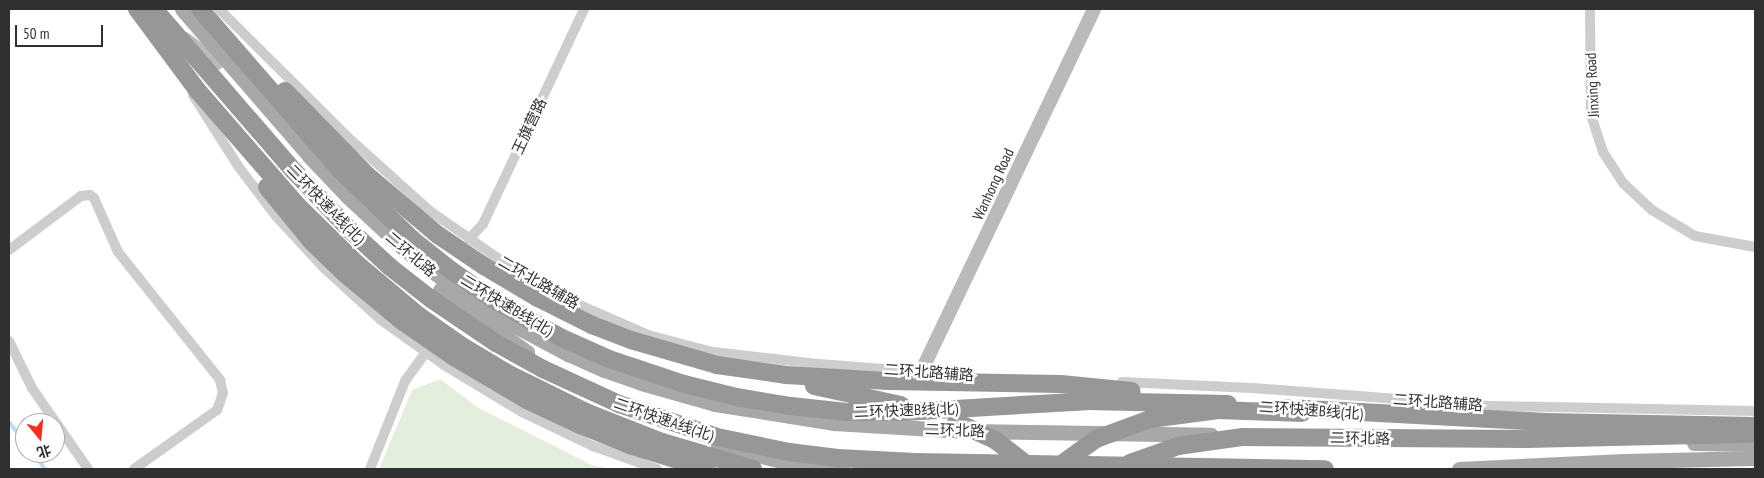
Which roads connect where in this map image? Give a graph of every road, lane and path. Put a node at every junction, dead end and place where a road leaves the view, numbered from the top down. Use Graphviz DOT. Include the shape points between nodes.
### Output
graph roads {
  1 [pos="136,9"];
  2 [pos="142,9"];
  3 [pos="154,9"];
  4 [pos="171,9"];
  5 [pos="182,9"];
  6 [pos="199,9"];
  7 [pos="205,9"];
  8 [pos="219,9"];
  9 [pos="584,9"];
  10 [pos="1094,9"];
  11 [pos="1590,9"];
  12 [pos="221,60"];
  13 [pos="198,91"];
  14 [pos="469,239"];
  15 [pos="1755,247"];
  16 [pos="9,250"];
  17 [pos="9,341"];
  18 [pos="425,353"];
  19 [pos="717,364"];
  20 [pos="921,372"];
  21 [pos="1755,411"];
  22 [pos="1302,413"];
  23 [pos="1755,426"];
  24 [pos="1755,434"];
  25 [pos="1755,444"];
  26 [pos="1755,458"];
  27 [pos="88,469"];
  28 [pos="134,469"];
  29 [pos="370,469"];
  30 [pos="657,469"];
  31 [pos="707,469"];
  32 [pos="753,469"];
  33 [pos="841,469"];
  34 [pos="1032,469"];
  35 [pos="1055,469"];
  36 [pos="1118,469"];
  37 [pos="1325,469"];
  38 [pos="1459,469"];
  1 -- 13 [label="highway"];
  1 -- 18 [label="street" via="233,158 276,216 350,294"];
  2 -- 12 [label="street"];
  3 -- 37 [label="highway, 二环快速A线(北), bridge" via="313,192 390,267 496,343 560,378 619,404 717,437 838,458"];
  4 -- 12 [label="main road, 二环北路"];
  5 -- 12 [label="main road, 二环北路"];
  6 -- 12 [label="street"];
  6 -- 23 [label="highway, 二环快速B线(北), bridge" via="345,175 394,224 452,272 501,305 562,338 634,368 684,384 763,402 866,412 1139,401 1511,421"];
  7 -- 19 [label="highway" via="366,175 461,252 538,298 592,325"];
  8 -- 14 [label="street, 二环北路辅路" via="372,159 430,211"];
  9 -- 14 [label="street, 王旗营路" via="483,224"];
  10 -- 20 [label="street, Wanhong Road"];
  11 -- 15 [label="street, Jinxing Road" via="1591,114 1603,152 1623,183 1652,210 1695,236"];
  12 -- 25 [label="main road, 二环北路" via="354,203 405,250 460,293 568,354 641,384 715,404 802,419 930,430"];
  12 -- 33 [label="main road, 二环北路" via="303,162 367,228 444,294 526,351 604,397 690,435 750,454"];
  13 -- 31 [label="highway" via="273,195 312,242 402,321 478,372 553,412 632,446"];
  13 -- 32 [label="highway" via="324,233 377,282 440,331 509,374 586,412 662,442"];
  14 -- 20 [label="street, 二环北路辅路" via="575,303 670,342 761,358"];
  16 -- 28 [label="street" via="81,196 90,195 118,252 220,380 223,393 217,410"];
  17 -- 27 [label="street" via="32,388"];
  18 -- 29 [label="street" via="405,382"];
  18 -- 30 [label="street" via="546,425"];
  19 -- 22 [label="highway, bridge" via="836,379 1080,386"];
  19 -- 34 [label="highway, bridge" via="935,415 995,440"];
  20 -- 21 [label="street, 二环北路辅路" via="1226,386 1493,406"];
  22 -- 24 [label="highway, bridge"];
  22 -- 35 [label="highway, bridge" via="1218,410 1150,419 1096,439"];
  24 -- 36 [label="highway, bridge" via="1518,439 1243,437 1178,446"];
  26 -- 38 [label="main road"];
}
